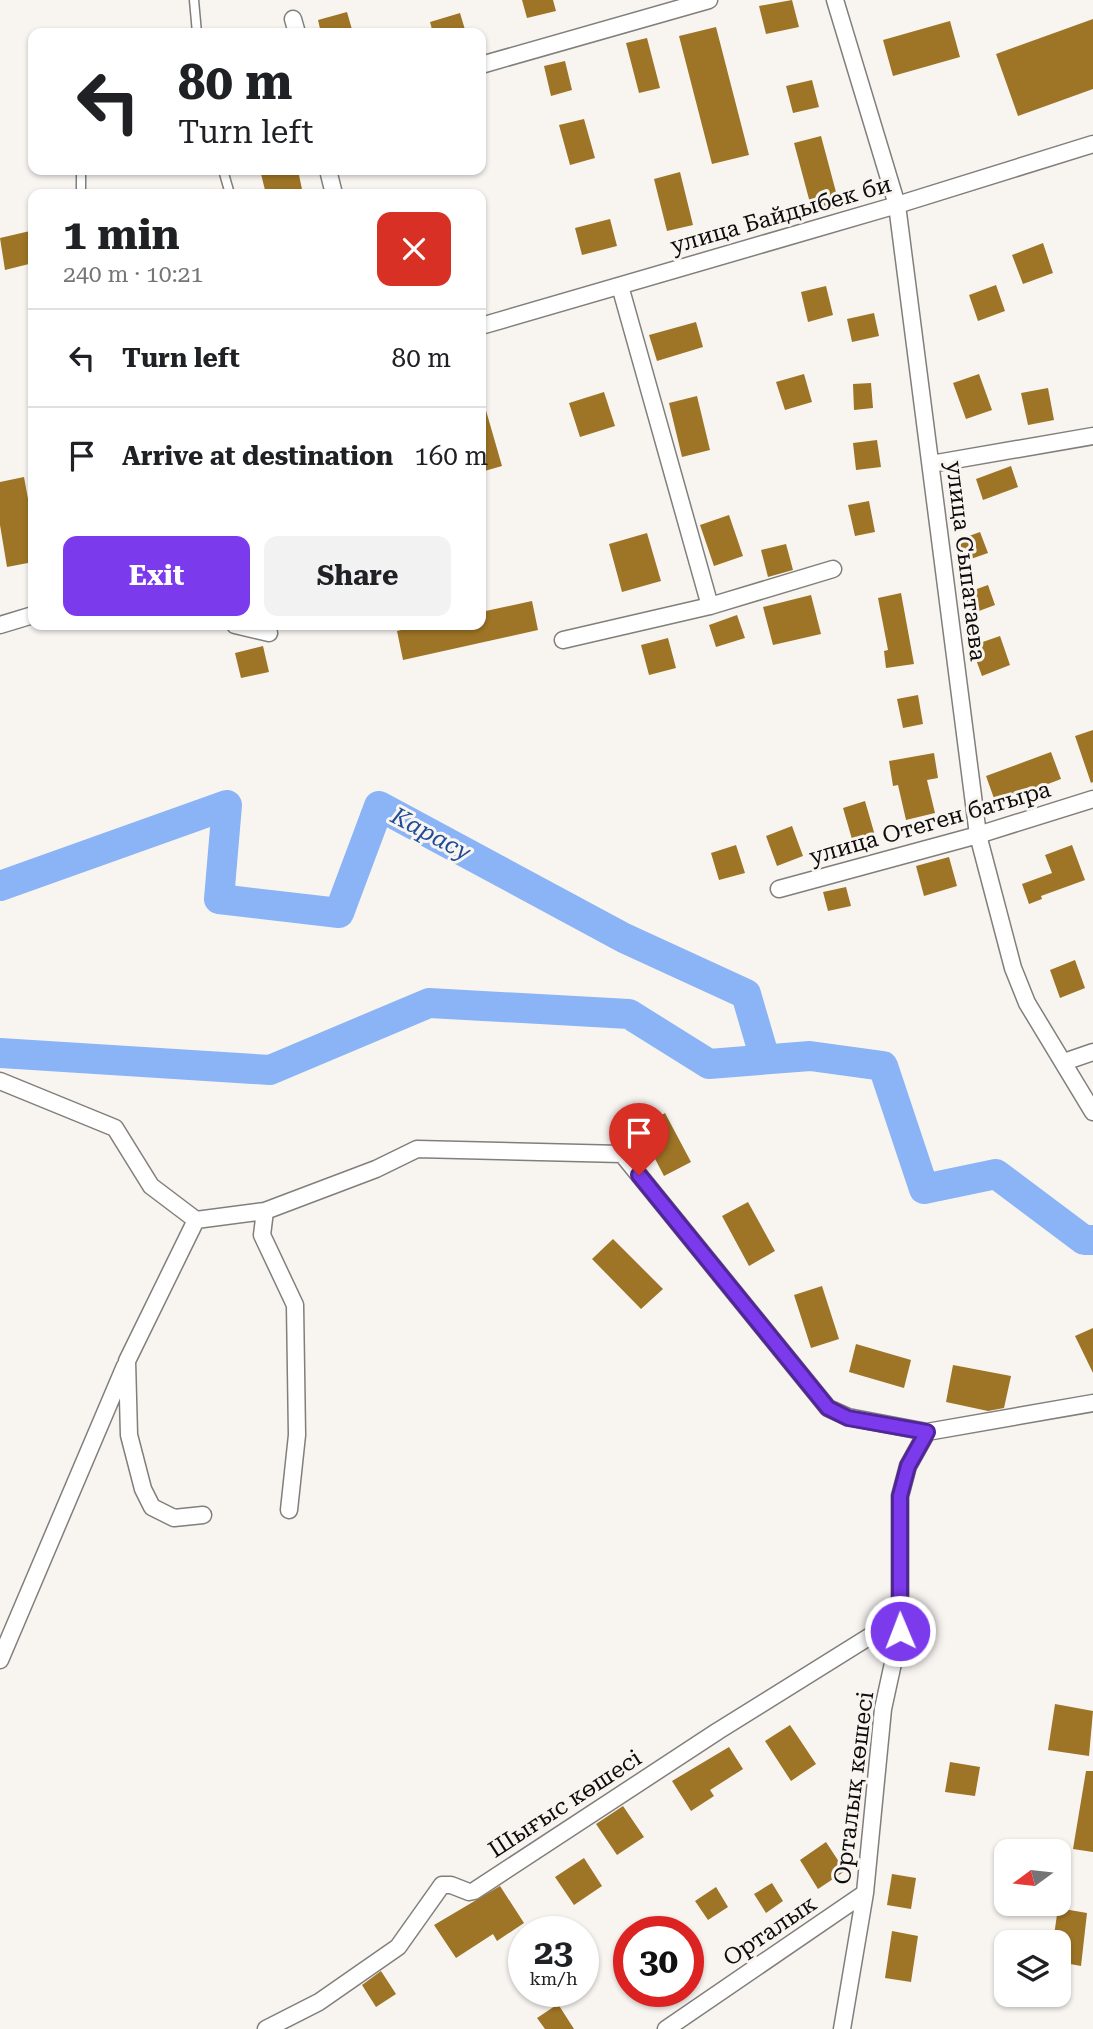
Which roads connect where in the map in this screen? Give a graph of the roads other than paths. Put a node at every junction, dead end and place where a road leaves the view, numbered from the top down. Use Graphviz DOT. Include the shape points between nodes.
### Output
graph roads {
  1 [pos="194,0"];
  2 [pos="709,0"];
  3 [pos="835,0"];
  4 [pos="197,28"];
  5 [pos="486,64"];
  6 [pos="1093,144"];
  7 [pos="897,205"];
  8 [pos="620,286"];
  9 [pos="486,325"];
  10 [pos="1093,436"];
  11 [pos="931,464"];
  12 [pos="833,569"];
  13 [pos="710,606"];
  14 [pos="28,617"];
  15 [pos="0,625"];
  16 [pos="259,630"];
  17 [pos="269,632"];
  18 [pos="563,640"];
  19 [pos="1093,799"];
  20 [pos="978,835"];
  21 [pos="779,888"];
  22 [pos="1093,1052"];
  23 [pos="1064,1062"];
  24 [pos="0,1082"];
  25 [pos="1093,1112"];
  26 [pos="265,1211"];
  27 [pos="196,1220"];
  28 [pos="127,1361"];
  29 [pos="1093,1403"];
  30 [pos="927,1432"];
  31 [pos="289,1510"];
  32 [pos="203,1515"];
  33 [pos="900,1605"];
  34 [pos="0,1660"];
  35 [pos="865,1894"];
  36 [pos="266,2029"];
  37 [pos="666,2029"];
  38 [pos="842,2029"];
  1 -- 4 [label="lane"];
  2 -- 5 [label="street"];
  3 -- 7 [label="street, улица Сыпатаева"];
  6 -- 7 [label="street, улица Байдыбек би"];
  7 -- 8 [label="street, улица Байдыбек би"];
  7 -- 11 [label="street, улица Сыпатаева"];
  8 -- 9 [label="street, улица Байдыбек би"];
  8 -- 13 [label="street"];
  10 -- 11 [label="street"];
  11 -- 20 [label="street, улица Сыпатаева"];
  12 -- 13 [label="street"];
  13 -- 18 [label="street"];
  14 -- 15 [label="street"];
  16 -- 17 [label="street"];
  19 -- 20 [label="street, улица Отеген батыра"];
  20 -- 21 [label="street, улица Отеген батыра"];
  20 -- 23 [label="street, улица Сыпатаева" via="1013,968 1027,1003"];
  22 -- 23 [label="street"];
  23 -- 25 [label="street, улица Сыпатаева"];
  24 -- 27 [label="street" via="115,1128 151,1186"];
  26 -- 27 [label="street"];
  26 -- 30 [label="street" via="417,1149 622,1154 828,1408 848,1418"];
  26 -- 31 [label="street" via="262,1234 295,1305 297,1435"];
  27 -- 28 [label="street"];
  28 -- 32 [label="street" via="129,1434 143,1489 152,1507 174,1517"];
  28 -- 34 [label="street"];
  29 -- 30 [label="street"];
  30 -- 33 [label="street, Орталық көшесі" via="908,1466 900,1496"];
  33 -- 35 [label="street, Орталық көшесі" via="897,1656 878,1746"];
  33 -- 36 [label="street, Шығыс көшесі" via="872,1635 474,1891 442,1885 398,1947 319,2002"];
  35 -- 37 [label="street, Орталык"];
  35 -- 38 [label="street, Орталық көшесі"];
}
